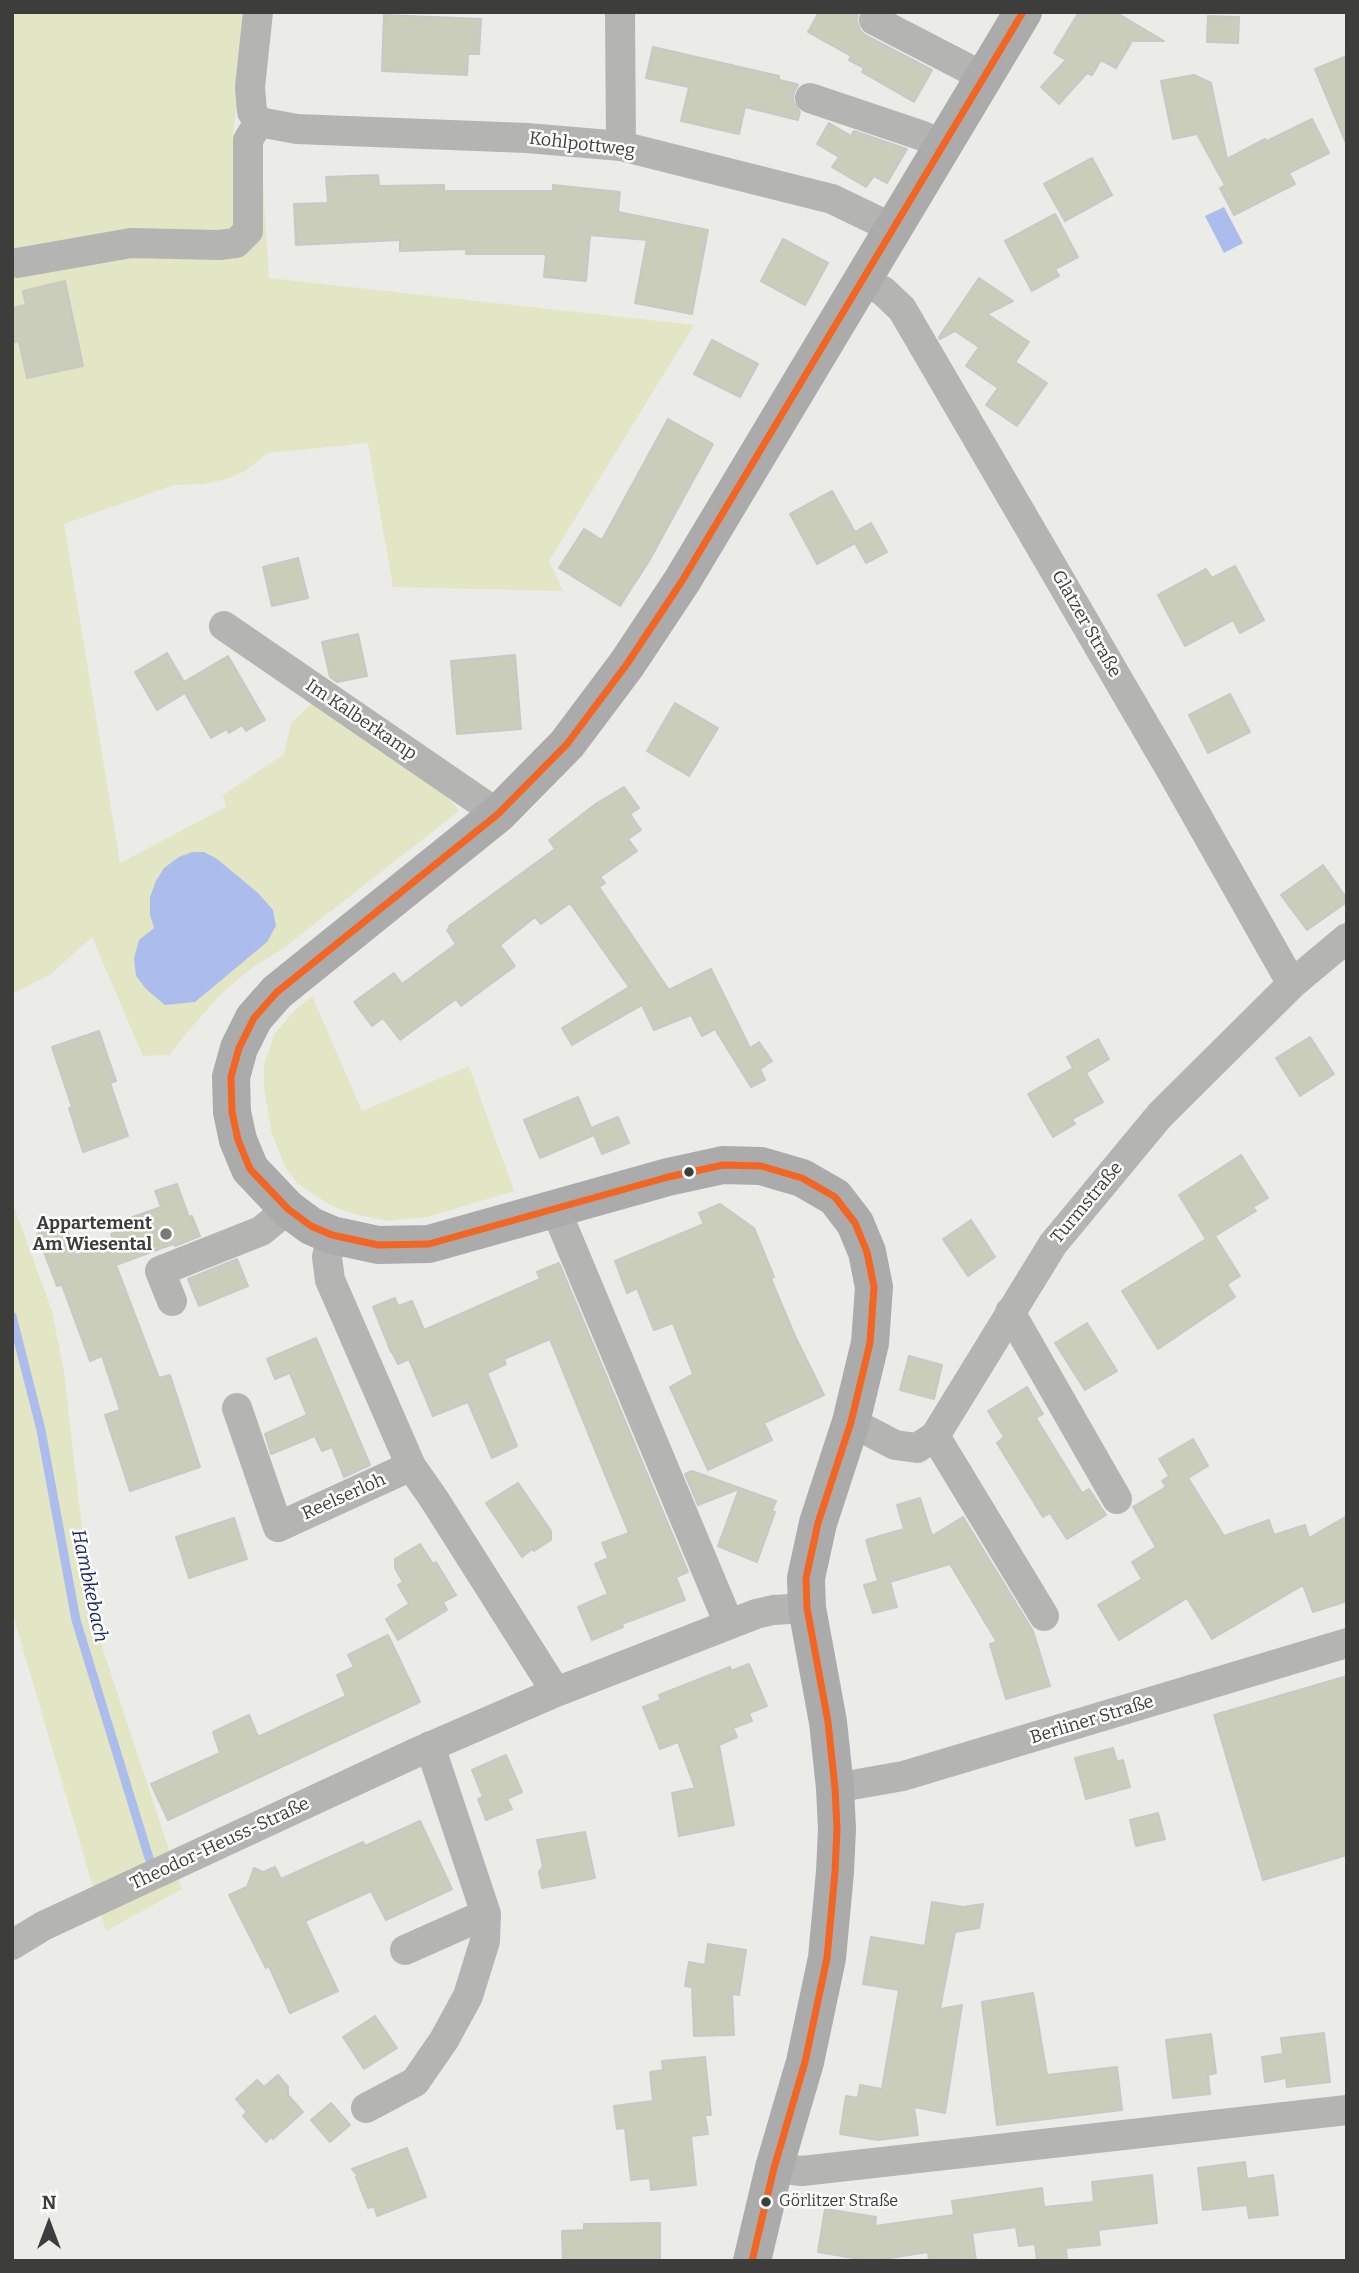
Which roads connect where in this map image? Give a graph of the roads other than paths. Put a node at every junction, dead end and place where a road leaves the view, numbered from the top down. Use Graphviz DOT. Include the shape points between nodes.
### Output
graph roads {
  1 [pos="258,12"];
  2 [pos="620,12"];
  3 [pos="1023,12"];
  4 [pos="874,20"];
  5 [pos="984,77"];
  6 [pos="810,98"];
  7 [pos="259,122"];
  8 [pos="943,145"];
  9 [pos="621,146"];
  10 [pos="892,228"];
  11 [pos="17,263"];
  12 [pos="861,280"];
  13 [pos="224,626"];
  14 [pos="498,814"];
  15 [pos="1347,938"];
  16 [pos="1292,984"];
  17 [pos="555,1208"];
  18 [pos="288,1209"];
  19 [pos="332,1235"];
  20 [pos="172,1301"];
  21 [pos="1010,1312"];
  22 [pos="237,1408"];
  23 [pos="851,1422"];
  24 [pos="935,1436"];
  25 [pos="411,1466"];
  26 [pos="1117,1499"];
  27 [pos="807,1608"];
  28 [pos="1044,1616"];
  29 [pos="729,1624"];
  30 [pos="1347,1643"];
  31 [pos="556,1692"];
  32 [pos="430,1746"];
  33 [pos="835,1788"];
  34 [pos="486,1914"];
  35 [pos="12,1945"];
  36 [pos="405,1950"];
  37 [pos="366,2108"];
  38 [pos="1347,2110"];
  39 [pos="774,2168"];
  40 [pos="752,2261"];
  1 -- 7 [label="street" via="250,87 252,112"];
  2 -- 9 [label="street"];
  3 -- 5 [label="main road"];
  4 -- 5 [label="street"];
  5 -- 8 [label="main road"];
  6 -- 8 [label="street"];
  7 -- 9 [label="street, Kohlpottweg" via="297,129"];
  7 -- 11 [label="street" via="248,140 248,231 236,243 131,243"];
  8 -- 10 [label="main road"];
  9 -- 10 [label="street, Kohlpottweg" via="832,199"];
  10 -- 12 [label="main road"];
  12 -- 14 [label="main road" via="682,581 627,664 567,744"];
  12 -- 16 [label="street, Glatzer Straße" via="883,291 902,309"];
  13 -- 14 [label="street, Im Kalberkamp"];
  14 -- 18 [label="main road" via="277,992 254,1018 231,1077 232,1112 250,1169"];
  15 -- 16 [label="street, Turmstraße"];
  16 -- 21 [label="street, Turmstraße" via="1160,1115 1052,1244"];
  17 -- 19 [label="main road" via="429,1244 378,1245"];
  17 -- 23 [label="main road" via="723,1165 761,1166 802,1178 835,1197 855,1223 874,1287 870,1343"];
  17 -- 29 [label="street"];
  18 -- 19 [label="main road"];
  18 -- 20 [label="street" via="261,1231 160,1271"];
  19 -- 25 [label="street" via="327,1257 330,1280"];
  21 -- 24 [label="street, Turmstraße"];
  21 -- 26 [label="street"];
  22 -- 25 [label="street, Reelserloh" via="280,1533"];
  23 -- 24 [label="street" via="895,1445 918,1448"];
  23 -- 27 [label="main road" via="818,1523 806,1578"];
  24 -- 28 [label="street"];
  25 -- 31 [label="street"];
  27 -- 29 [label="street, Theodor-Heuss-Straße" via="774,1610"];
  27 -- 33 [label="main road"];
  29 -- 31 [label="street, Theodor-Heuss-Straße"];
  30 -- 33 [label="street, Berliner Straße" via="903,1776"];
  31 -- 32 [label="street, Theodor-Heuss-Straße"];
  32 -- 34 [label="street"];
  32 -- 35 [label="street, Theodor-Heuss-Straße" via="43,1926"];
  33 -- 39 [label="main road" via="835,1872 827,1958 805,2062"];
  34 -- 36 [label="street"];
  34 -- 37 [label="street" via="485,1941 468,1996 444,2040 415,2082"];
  38 -- 39 [label="street" via="802,2171"];
  39 -- 40 [label="main road"];
}
